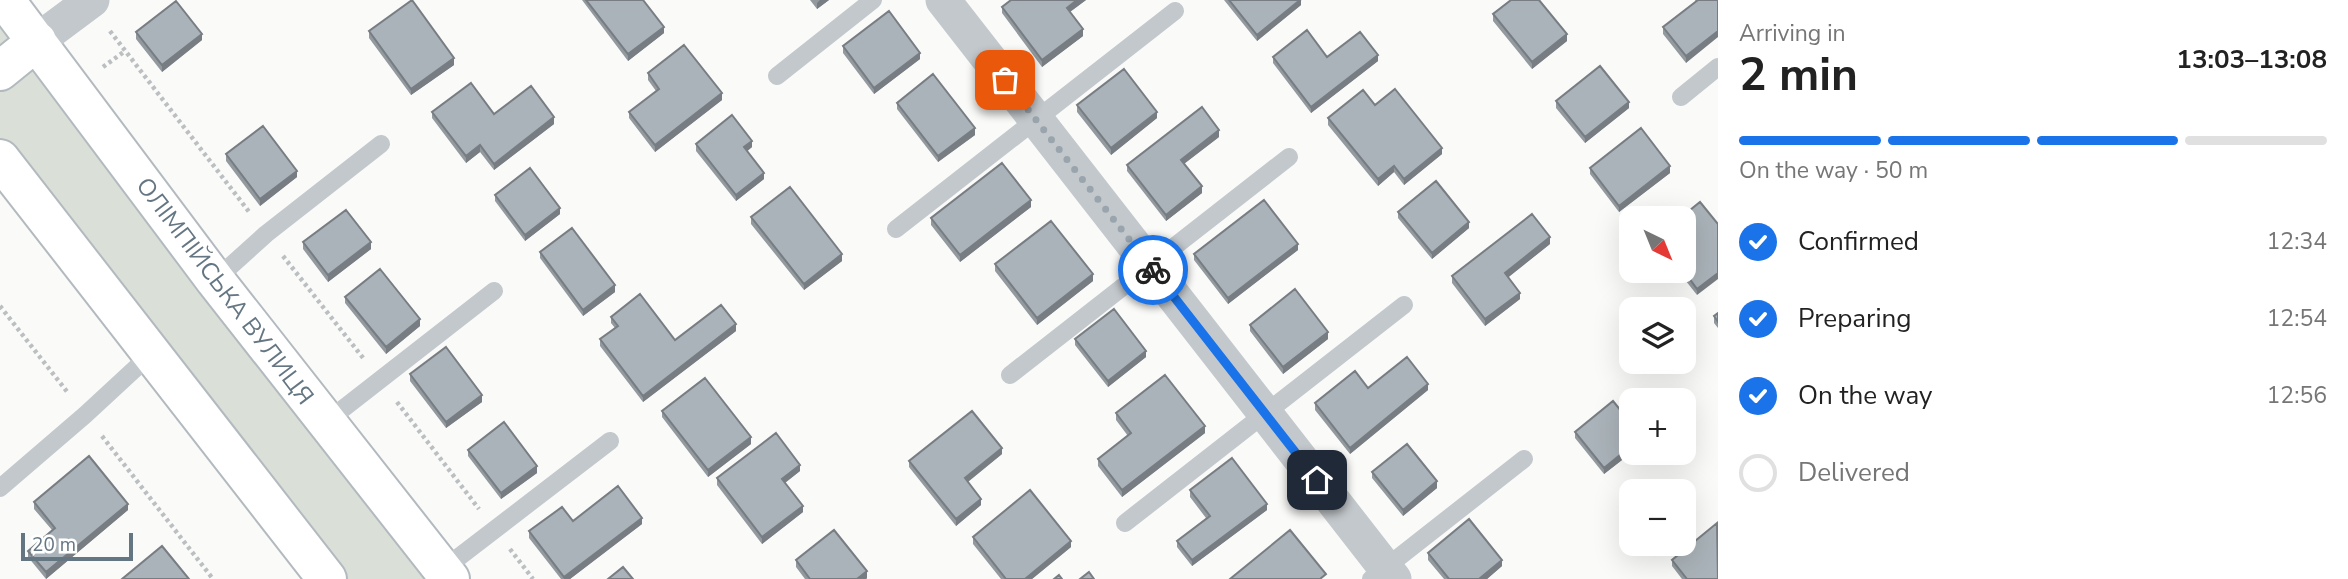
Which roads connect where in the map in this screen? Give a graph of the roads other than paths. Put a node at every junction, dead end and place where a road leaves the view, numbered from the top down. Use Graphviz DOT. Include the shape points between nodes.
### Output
graph roads {
  1 [pos="5,0"];
  2 [pos="92,0"];
  3 [pos="873,0"];
  4 [pos="943,0"];
  5 [pos="1175,11"];
  6 [pos="37,41"];
  7 [pos="1718,67"];
  8 [pos="0,71"];
  9 [pos="776,76"];
  10 [pos="1681,97"];
  11 [pos="1036,120"];
  12 [pos="381,144"];
  13 [pos="1289,157"];
  14 [pos="0,159"];
  15 [pos="896,229"];
  16 [pos="1150,266"];
  17 [pos="215,280"];
  18 [pos="494,291"];
  19 [pos="1404,305"];
  20 [pos="151,354"];
  21 [pos="1010,375"];
  22 [pos="1266,414"];
  23 [pos="326,422"];
  24 [pos="610,441"];
  25 [pos="1524,459"];
  26 [pos="0,488"];
  27 [pos="1125,523"];
  28 [pos="446,574"];
  29 [pos="1383,575"];
  30 [pos="327,579"];
  1 -- 6 [label="main road, ОЛІМПІЙСЬКА ВУЛИЦЯ"];
  2 -- 6 [label="street"];
  3 -- 9 [label="lane"];
  4 -- 11 [label="street"];
  5 -- 11 [label="lane"];
  6 -- 8 [label="main road"];
  6 -- 17 [label="main road, ОЛІМПІЙСЬКА ВУЛИЦЯ"];
  7 -- 10 [label="lane"];
  11 -- 15 [label="lane"];
  11 -- 16 [label="street"];
  12 -- 17 [label="lane"];
  13 -- 16 [label="lane"];
  14 -- 20 [label="main road"];
  16 -- 21 [label="lane"];
  16 -- 22 [label="street"];
  17 -- 23 [label="main road, ОЛІМПІЙСЬКА ВУЛИЦЯ"];
  18 -- 23 [label="lane"];
  19 -- 22 [label="lane"];
  20 -- 26 [label="lane"];
  20 -- 30 [label="main road"];
  22 -- 27 [label="lane"];
  22 -- 29 [label="street"];
  23 -- 28 [label="main road, ОЛІМПІЙСЬКА ВУЛИЦЯ"];
  24 -- 28 [label="lane"];
  25 -- 29 [label="lane"];
}
